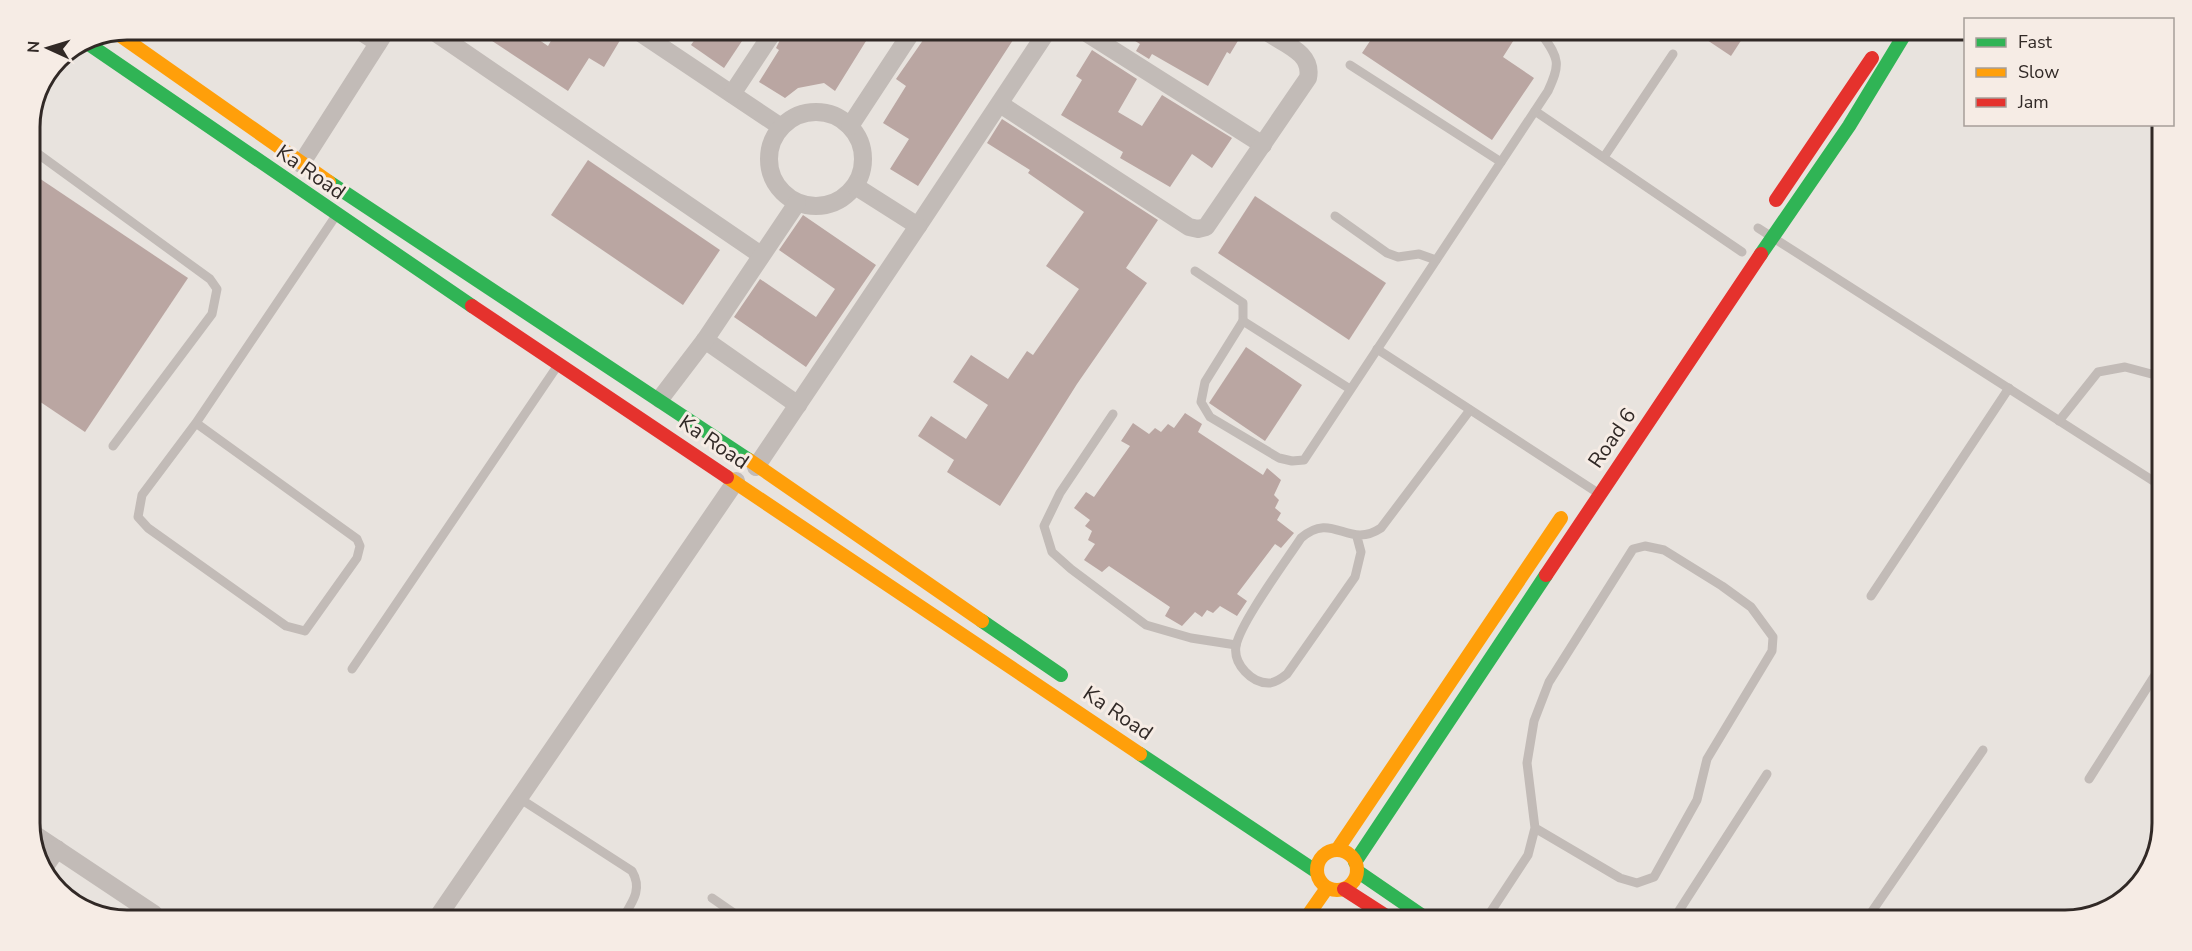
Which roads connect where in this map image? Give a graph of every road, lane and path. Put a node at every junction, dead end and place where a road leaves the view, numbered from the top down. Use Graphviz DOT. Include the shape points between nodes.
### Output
graph roads {
  1 [pos="127,40"];
  2 [pos="380,40"];
  3 [pos="447,40"];
  4 [pos="653,40"];
  5 [pos="768,40"];
  6 [pos="905,40"];
  7 [pos="1041,40"];
  8 [pos="1097,40"];
  9 [pos="1279,40"];
  10 [pos="1546,40"];
  11 [pos="1884,40"];
  12 [pos="1901,40"];
  13 [pos="93,47"];
  14 [pos="1673,54"];
  15 [pos="1350,65"];
  16 [pos="732,94"];
  17 [pos="1000,104"];
  18 [pos="1535,111"];
  19 [pos="850,126"];
  20 [pos="781,127"];
  21 [pos="1263,145"];
  22 [pos="41,156"];
  23 [pos="1604,157"];
  24 [pos="1501,162"];
  25 [pos="301,164"];
  26 [pos="855,186"];
  27 [pos="797,203"];
  28 [pos="336,216"];
  29 [pos="1335,216"];
  30 [pos="1764,219"];
  31 [pos="918,226"];
  32 [pos="1772,237"];
  33 [pos="761,255"];
  34 [pos="1738,257"];
  35 [pos="1436,260"];
  36 [pos="1195,271"];
  37 [pos="1243,321"];
  38 [pos="705,340"];
  39 [pos="1377,349"];
  40 [pos="559,364"];
  41 [pos="2151,374"];
  42 [pos="2009,388"];
  43 [pos="1350,389"];
  44 [pos="660,399"];
  45 [pos="798,405"];
  46 [pos="1470,410"];
  47 [pos="1113,414"];
  48 [pos="2059,421"];
  49 [pos="196,423"];
  50 [pos="113,446"];
  51 [pos="756,467"];
  52 [pos="2152,480"];
  53 [pos="736,481"];
  54 [pos="1581,489"];
  55 [pos="1600,494"];
  56 [pos="1357,537"];
  57 [pos="1871,597"];
  58 [pos="1236,645"];
  59 [pos="352,669"];
  60 [pos="2152,680"];
  61 [pos="1070,681"];
  62 [pos="1983,750"];
  63 [pos="1767,774"];
  64 [pos="2089,779"];
  65 [pos="519,798"];
  66 [pos="1535,828"];
  67 [pos="42,839"];
  68 [pos="57,849"];
  69 [pos="1325,851"];
  70 [pos="49,861"];
  71 [pos="1356,867"];
  72 [pos="1317,872"];
  73 [pos="1327,888"];
  74 [pos="1344,889"];
  75 [pos="712,898"];
  76 [pos="148,910"];
  77 [pos="442,910"];
  78 [pos="627,910"];
  79 [pos="729,910"];
  80 [pos="1312,910"];
  81 [pos="1377,910"];
  82 [pos="1415,910"];
  83 [pos="1492,910"];
  84 [pos="1679,910"];
  85 [pos="1873,910"];
  1 -- 25 [label="main road, Ka Road"];
  2 -- 25 [label="street"];
  3 -- 33 [label="street"];
  4 -- 16 [label="street"];
  5 -- 16 [label="street"];
  6 -- 19 [label="street"];
  7 -- 17 [label="street"];
  8 -- 21 [label="street"];
  9 -- 21 [label="street" via="1305,57 1310,71"];
  10 -- 18 [label="lane" via="1556,54 1558,70"];
  11 -- 30 [label="main road"];
  12 -- 32 [label="main road, Road 6" via="1849,126"];
  13 -- 28 [label="main road, Ka Road"];
  14 -- 23 [label="lane"];
  15 -- 24 [label="lane"];
  16 -- 20 [label="street"];
  17 -- 21 [label="street" via="1189,227 1198,229 1211,223"];
  17 -- 31 [label="street"];
  18 -- 23 [label="lane"];
  18 -- 24 [label="lane"];
  19 -- 20 [label="street" via="838,116 816,112 794,117"];
  19 -- 26 [label="street" via="863,151 864,165"];
  20 -- 27 [label="street" via="771,147 770,169 775,183"];
  22 -- 50 [label="lane" via="210,279 218,289 212,314"];
  23 -- 34 [label="lane"];
  24 -- 35 [label="lane"];
  25 -- 44 [label="main road, Ka Road"];
  26 -- 27 [label="street" via="841,200 827,206"];
  26 -- 31 [label="street"];
  27 -- 33 [label="street"];
  28 -- 40 [label="main road, Ka Road"];
  28 -- 49 [label="lane"];
  29 -- 35 [label="lane" via="1387,253 1419,254"];
  30 -- 32 [label="lane"];
  30 -- 34 [label="main road"];
  31 -- 45 [label="street"];
  32 -- 42 [label="lane"];
  32 -- 55 [label="main road, Road 6"];
  33 -- 38 [label="street"];
  35 -- 39 [label="lane"];
  36 -- 37 [label="lane" via="1243,303"];
  37 -- 43 [label="lane"];
  37 -- 43 [label="lane" via="1205,382 1201,402 1210,417 1279,458 1304,460"];
  38 -- 44 [label="street"];
  38 -- 45 [label="street"];
  39 -- 43 [label="lane"];
  39 -- 46 [label="lane"];
  40 -- 53 [label="main road, Ka Road"];
  40 -- 59 [label="lane"];
  41 -- 48 [label="lane" via="2126,367 2098,372"];
  42 -- 48 [label="lane"];
  42 -- 57 [label="lane"];
  44 -- 51 [label="main road, Ka Road"];
  45 -- 51 [label="street"];
  46 -- 54 [label="lane"];
  46 -- 56 [label="lane" via="1390,518 1372,534"];
  47 -- 58 [label="lane" via="1060,493 1044,525 1052,552 1146,625 1191,639"];
  48 -- 52 [label="lane"];
  49 -- 49 [label="lane" via="142,495 138,517 286,626 305,631 357,558 357,539"];
  51 -- 61 [label="main road, Ka Road"];
  53 -- 65 [label="street"];
  53 -- 72 [label="main road, Ka Road"];
  54 -- 55 [label="lane"];
  54 -- 69 [label="main road"];
  55 -- 71 [label="main road, Road 6"];
  56 -- 58 [label="lane" via="1321,527 1301,538"];
  56 -- 58 [label="lane" via="1361,552 1355,577 1287,674 1271,683 1260,681 1241,668 1235,656"];
  60 -- 64 [label="lane"];
  62 -- 85 [label="lane"];
  63 -- 84 [label="lane"];
  65 -- 77 [label="street"];
  65 -- 78 [label="lane" via="632,871 638,890"];
  66 -- 66 [label="lane" via="1527,763 1534,721 1549,682 1634,549 1646,546 1664,550 1751,607 1773,637 1772,651 1707,759 1697,800 1654,877 1637,882 1620,878"];
  66 -- 83 [label="lane" via="1528,855"];
  67 -- 68 [label="street"];
  68 -- 70 [label="street"];
  68 -- 76 [label="street"];
  69 -- 71 [label="main road" via="1349,854"];
  69 -- 72 [label="main road"];
  71 -- 74 [label="main road" via="1352,884"];
  71 -- 82 [label="main road"];
  72 -- 73 [label="main road"];
  73 -- 74 [label="main road"];
  73 -- 80 [label="main road"];
  74 -- 81 [label="main road"];
  75 -- 79 [label="lane"];
}
